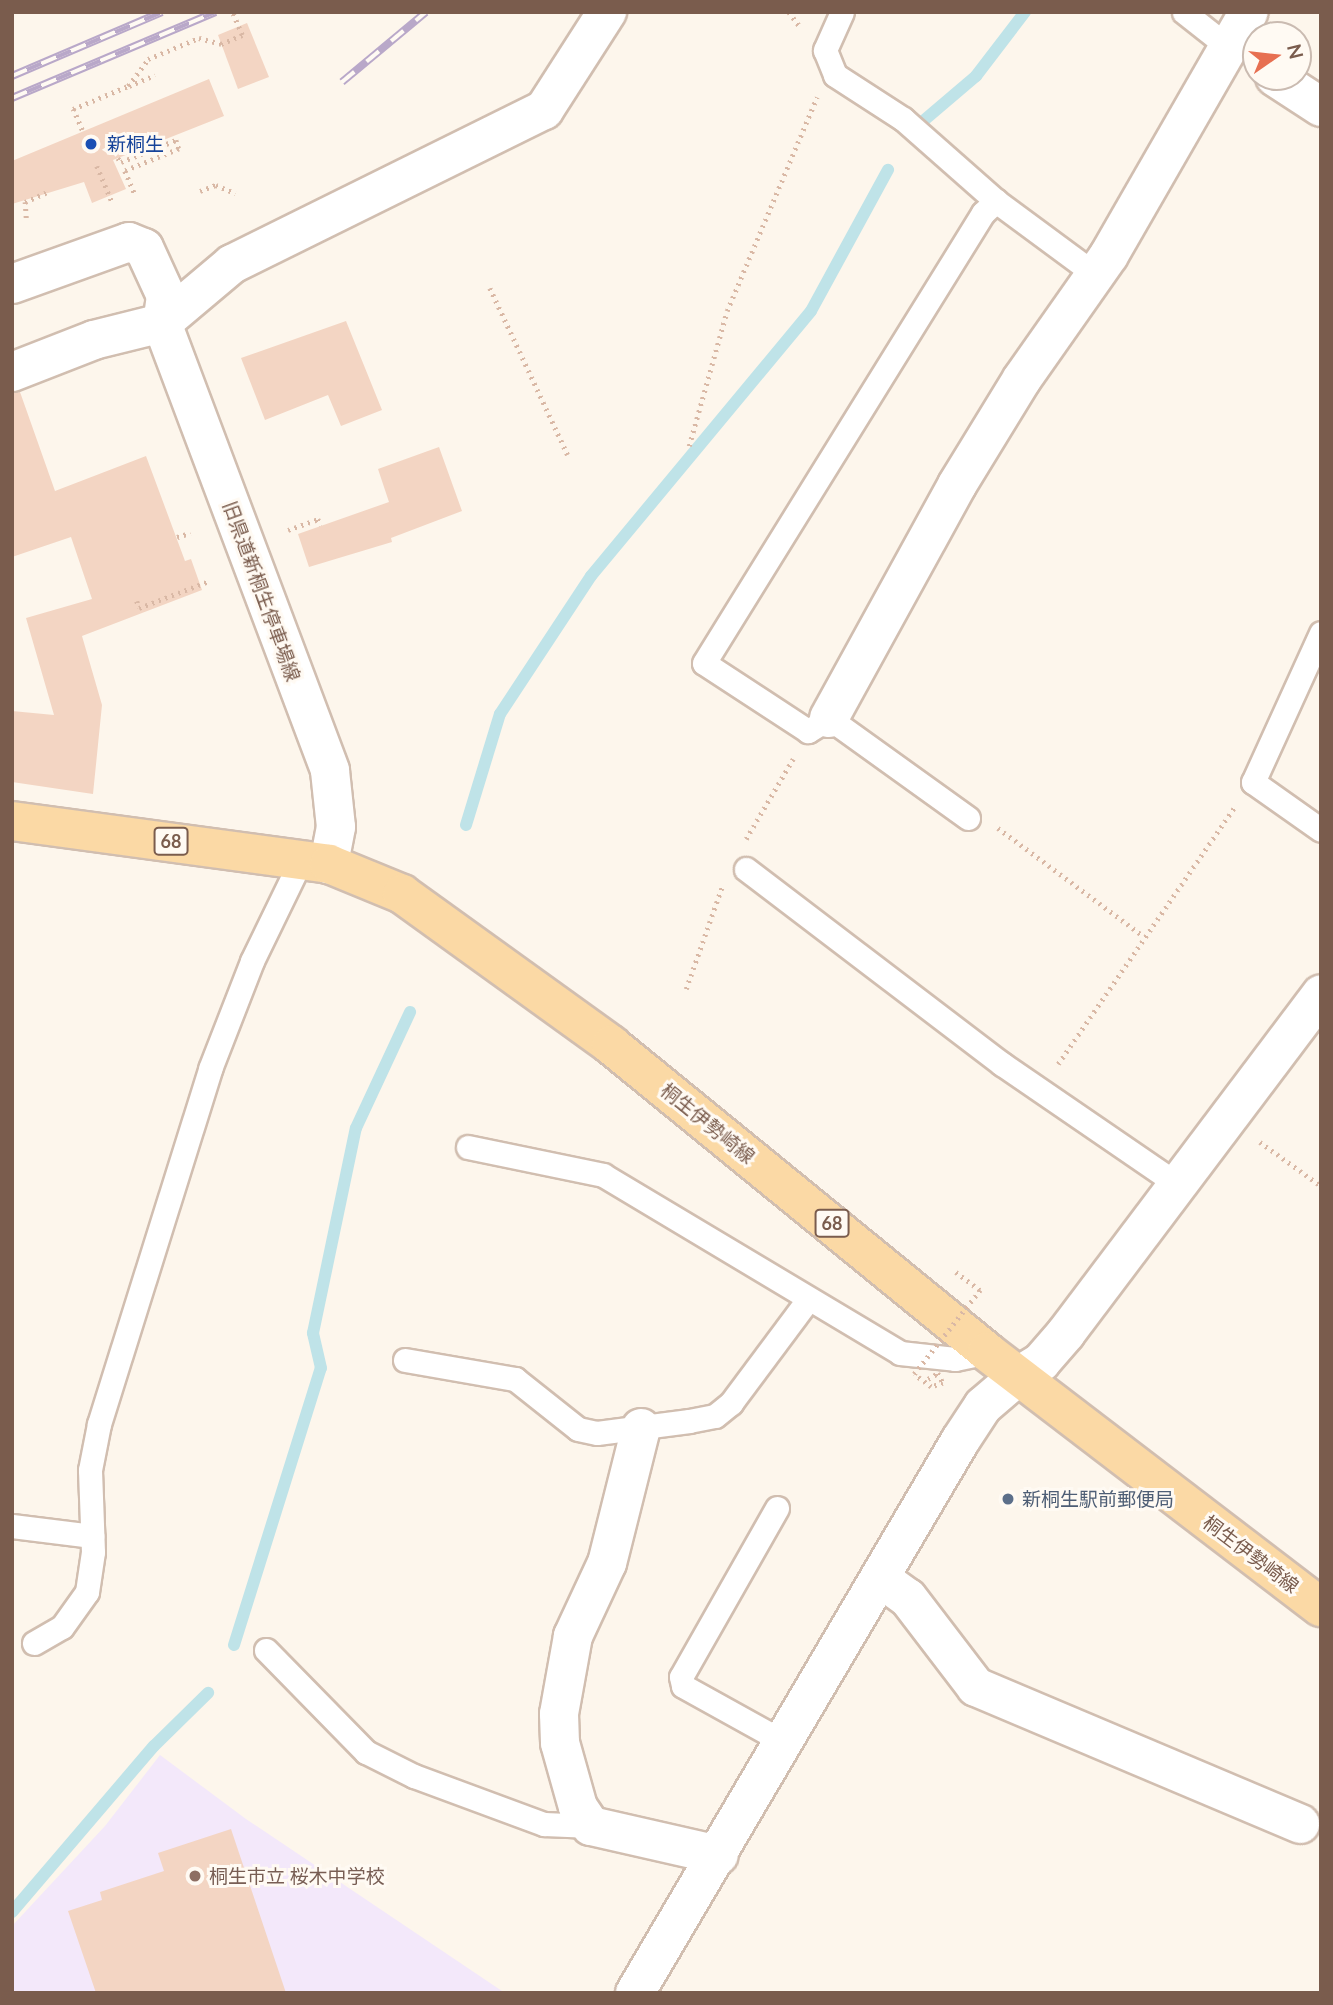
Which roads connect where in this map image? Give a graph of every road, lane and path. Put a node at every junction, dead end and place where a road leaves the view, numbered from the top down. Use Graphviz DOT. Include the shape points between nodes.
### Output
graph roads {
  1 [pos="232,12"];
  2 [pos="607,12"];
  3 [pos="842,12"];
  4 [pos="1184,12"];
  5 [pos="1249,12"];
  6 [pos="1241,55"];
  7 [pos="155,75"];
  8 [pos="835,75"];
  9 [pos="128,86"];
  10 [pos="1296,91"];
  11 [pos="1321,107"];
  12 [pos="82,131"];
  13 [pos="118,158"];
  14 [pos="97,166"];
  15 [pos="50,191"];
  16 [pos="200,191"];
  17 [pos="235,193"];
  18 [pos="135,195"];
  19 [pos="996,201"];
  20 [pos="113,204"];
  21 [pos="26,218"];
  22 [pos="1096,275"];
  23 [pos="12,284"];
  24 [pos="490,288"];
  25 [pos="162,323"];
  26 [pos="12,372"];
  27 [pos="689,446"];
  28 [pos="568,455"];
  29 [pos="321,525"];
  30 [pos="288,530"];
  31 [pos="190,533"];
  32 [pos="177,537"];
  33 [pos="209,581"];
  34 [pos="137,601"];
  35 [pos="1321,634"];
  36 [pos="829,718"];
  37 [pos="1253,782"];
  38 [pos="968,818"];
  39 [pos="12,821"];
  40 [pos="1321,830"];
  41 [pos="315,862"];
  42 [pos="746,869"];
  43 [pos="1142,934"];
  44 [pos="1321,994"];
  45 [pos="1040,1091"];
  46 [pos="1228,1119"];
  47 [pos="468,1147"];
  48 [pos="1179,1185"];
  49 [pos="1321,1186"];
  50 [pos="981,1290"];
  51 [pos="807,1301"];
  52 [pos="987,1353"];
  53 [pos="405,1360"];
  54 [pos="1018,1376"];
  55 [pos="928,1378"];
  56 [pos="641,1428"];
  57 [pos="777,1508"];
  58 [pos="12,1526"];
  59 [pos="92,1536"];
  60 [pos="880,1578"];
  61 [pos="1321,1607"];
  62 [pos="34,1643"];
  63 [pos="266,1650"];
  64 [pos="784,1742"];
  65 [pos="591,1826"];
  66 [pos="1310,1827"];
  67 [pos="719,1854"];
  68 [pos="635,1993"];
  1 -- 9 [label="path" via="242,35 221,44 199,38 148,59"];
  2 -- 25 [label="street" via="544,110 232,264"];
  3 -- 8 [label="lane" via="825,51"];
  4 -- 6 [label="lane"];
  5 -- 6 [label="street"];
  6 -- 22 [label="street"];
  7 -- 9 [label="path"];
  8 -- 19 [label="lane" via="903,119"];
  8 -- 27 [label="path" via="800,129 727,311"];
  9 -- 12 [label="path" via="73,109"];
  10 -- 11 [label="street"];
  13 -- 18 [label="path" via="121,162 176,140 179,149 125,172"];
  14 -- 20 [label="path"];
  15 -- 21 [label="path" via="24,202"];
  16 -- 17 [label="path" via="216,185"];
  19 -- 22 [label="lane"];
  19 -- 36 [label="lane" via="983,213 704,663 808,731"];
  22 -- 36 [label="street" via="1029,368 957,485"];
  23 -- 25 [label="street" via="129,242 144,248 158,270 166,296"];
  24 -- 28 [label="path"];
  25 -- 26 [label="street" via="94,340"];
  25 -- 41 [label="street, 旧県道新桐生停車場線" via="330,771 336,827"];
  29 -- 30 [label="path" via="318,519"];
  31 -- 32 [label="path"];
  33 -- 34 [label="path" via="139,608"];
  35 -- 37 [label="lane"];
  36 -- 38 [label="lane"];
  37 -- 40 [label="lane"];
  37 -- 43 [label="path"];
  38 -- 43 [label="path" via="989,821"];
  39 -- 41 [label="main road, 桐生伊勢崎線 / 68"];
  41 -- 52 [label="main road, 桐生伊勢崎線 / 68" via="402,894 611,1045"];
  41 -- 59 [label="lane" via="252,961 181,1158 99,1424 90,1470"];
  42 -- 45 [label="lane"];
  43 -- 45 [label="path"];
  44 -- 46 [label="street"];
  45 -- 48 [label="lane"];
  46 -- 48 [label="street"];
  46 -- 49 [label="path"];
  47 -- 51 [label="lane" via="603,1175"];
  48 -- 54 [label="street" via="1049,1355"];
  50 -- 55 [label="path, bridge" via="914,1374 931,1387 943,1383 938,1373"];
  51 -- 52 [label="lane" via="900,1353 955,1359"];
  51 -- 56 [label="lane" via="731,1403 715,1416"];
  52 -- 54 [label="main road, 桐生伊勢崎線 / 68"];
  53 -- 56 [label="lane" via="515,1379 579,1429"];
  54 -- 60 [label="street" via="992,1397 968,1429"];
  54 -- 61 [label="main road, 桐生伊勢崎線 / 68"];
  56 -- 65 [label="street" via="607,1563 573,1636 559,1714 570,1782"];
  57 -- 64 [label="lane" via="681,1677 683,1686"];
  58 -- 59 [label="lane"];
  59 -- 62 [label="lane" via="87,1592 62,1627"];
  60 -- 64 [label="street"];
  60 -- 66 [label="street" via="908,1598 976,1686"];
  63 -- 65 [label="lane" via="366,1752 414,1776 544,1824"];
  64 -- 67 [label="street"];
  65 -- 67 [label="street"];
  67 -- 68 [label="street"];
}
